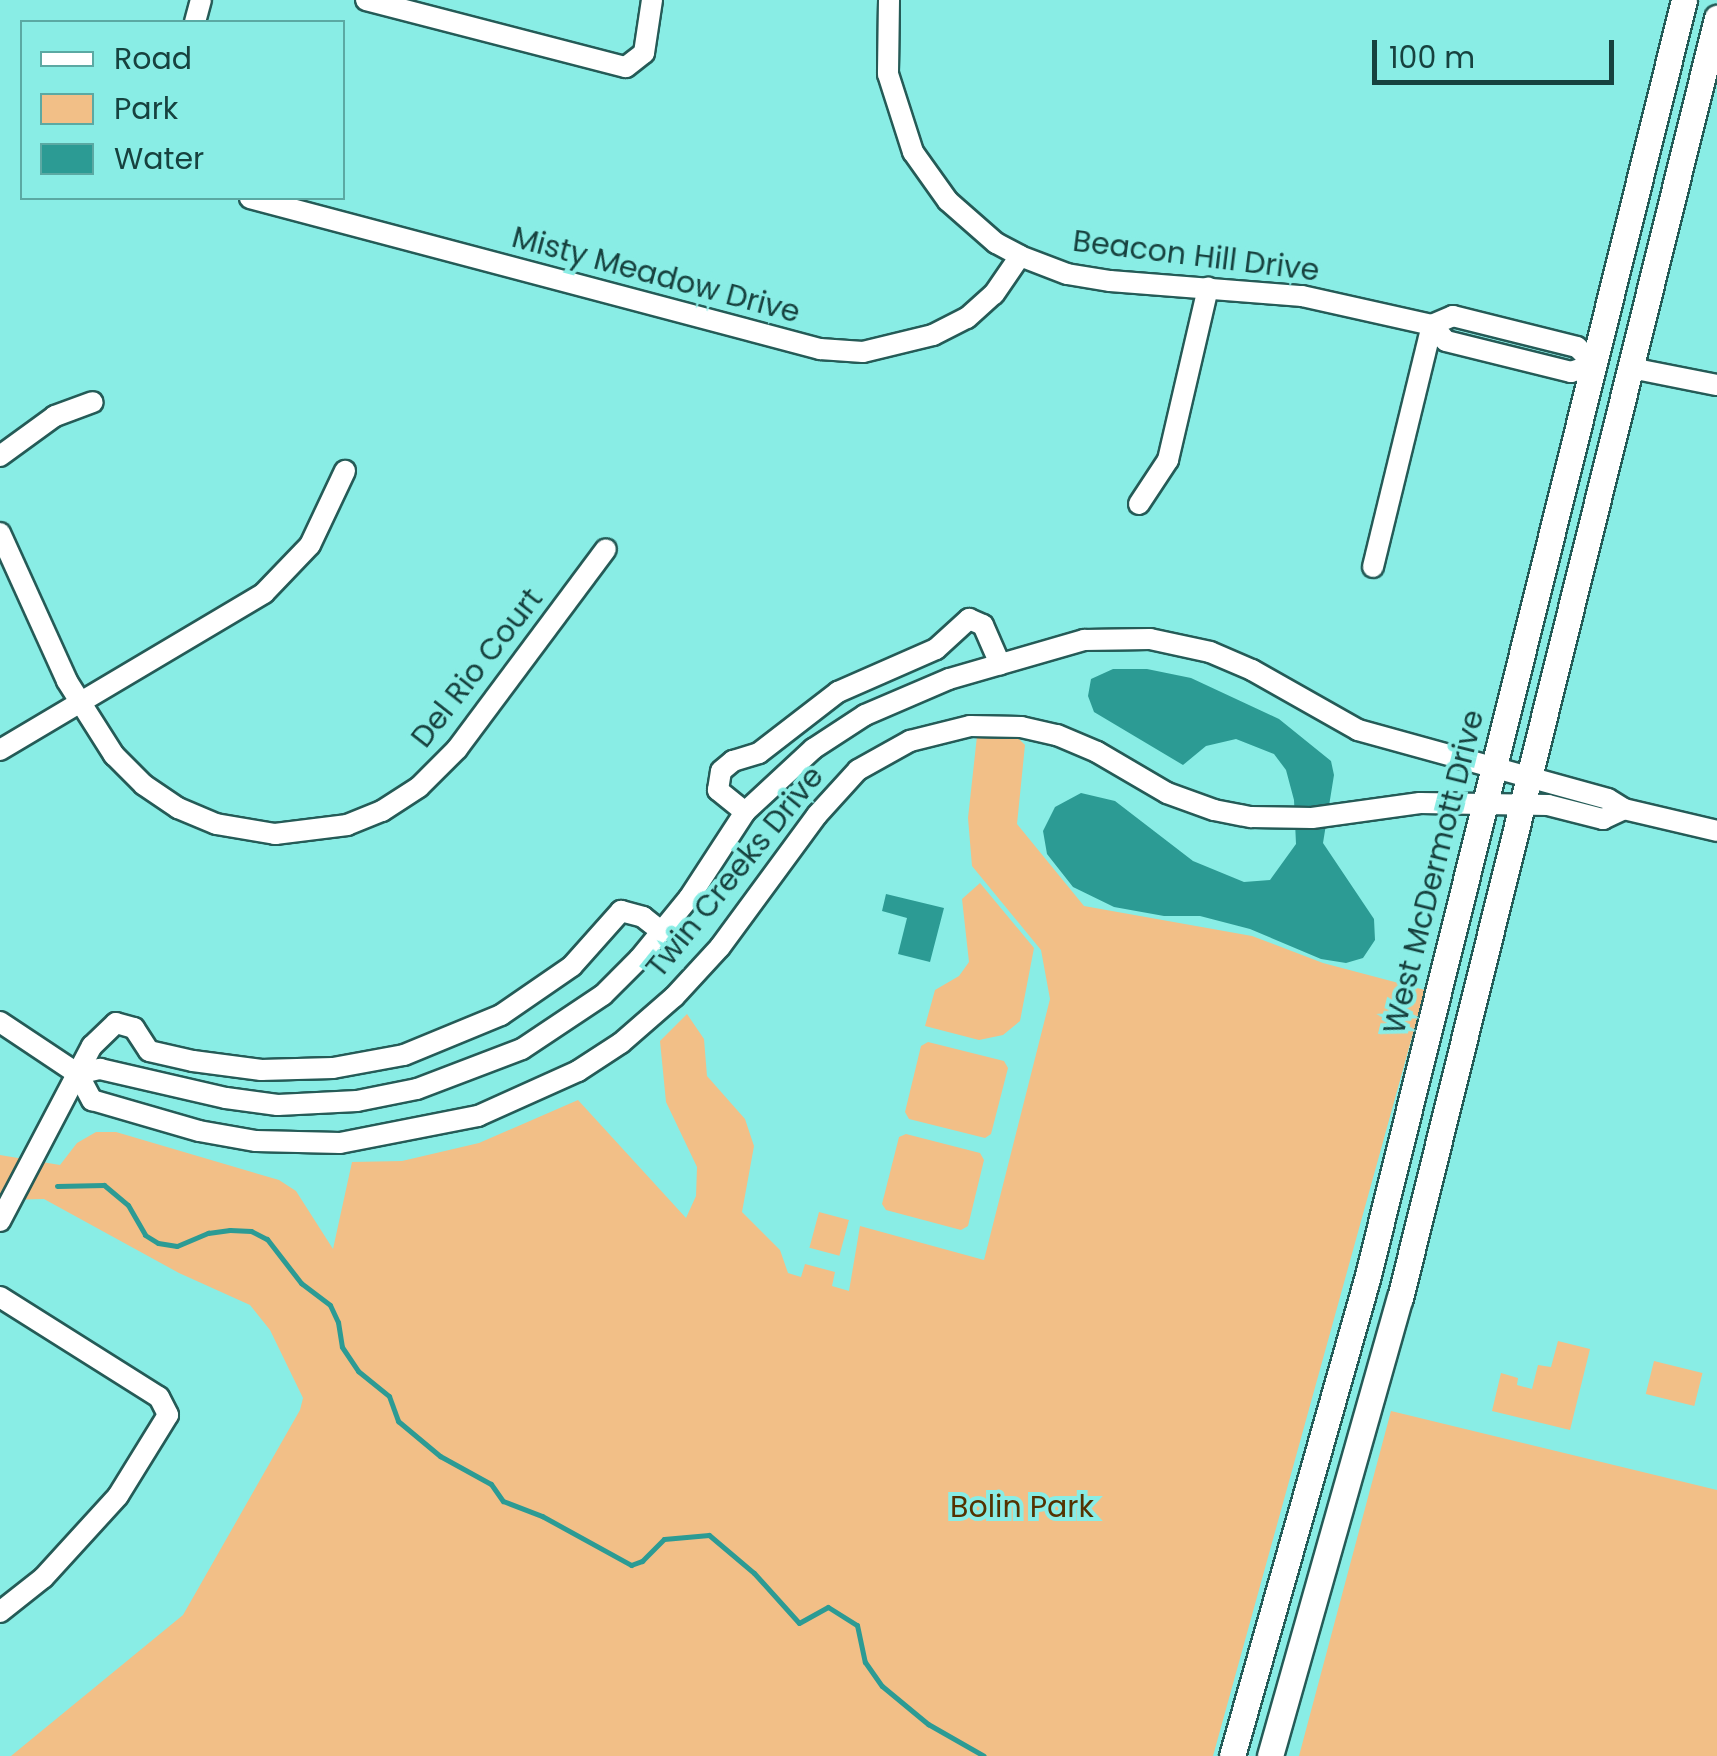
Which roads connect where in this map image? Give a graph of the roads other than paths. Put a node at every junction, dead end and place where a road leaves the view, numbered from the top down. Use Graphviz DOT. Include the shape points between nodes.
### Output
graph roads {
  1 [pos="366,0"];
  2 [pos="652,0"];
  3 [pos="889,0"];
  4 [pos="1684,0"];
  5 [pos="425,8"];
  6 [pos="1717,18"];
  7 [pos="258,200"];
  8 [pos="1020,256"];
  9 [pos="1208,288"];
  10 [pos="1432,325"];
  11 [pos="1594,364"];
  12 [pos="1631,368"];
  13 [pos="1717,385"];
  14 [pos="93,402"];
  15 [pos="0,456"];
  16 [pos="345,470"];
  17 [pos="1139,504"];
  18 [pos="0,534"];
  19 [pos="606,549"];
  20 [pos="1373,567"];
  21 [pos="1000,664"];
  22 [pos="79,702"];
  23 [pos="0,750"];
  24 [pos="1494,767"];
  25 [pos="1529,777"];
  26 [pos="1522,805"];
  27 [pos="1484,806"];
  28 [pos="1624,809"];
  29 [pos="745,812"];
  30 [pos="1717,831"];
  31 [pos="662,932"];
  32 [pos="0,1022"];
  33 [pos="78,1074"];
  34 [pos="0,1221"];
  35 [pos="0,1298"];
  36 [pos="0,1612"];
  37 [pos="1232,1756"];
  38 [pos="1270,1756"];
  1 -- 5 [label="street"];
  2 -- 5 [label="street" via="640,60 618,66"];
  3 -- 8 [label="street, Beacon Hill Drive" via="888,74 913,152 948,201"];
  4 -- 11 [label="main road, West McDermott Drive"];
  6 -- 12 [label="main road"];
  7 -- 8 [label="street, Misty Meadow Drive" via="820,349 863,352 933,335 968,318"];
  8 -- 9 [label="street, Beacon Hill Drive" via="1067,274"];
  9 -- 10 [label="street, Beacon Hill Drive" via="1302,296"];
  9 -- 17 [label="street" via="1168,460"];
  10 -- 11 [label="street, Beacon Hill Drive" via="1453,316 1577,347"];
  10 -- 20 [label="street"];
  11 -- 12 [label="main road"];
  11 -- 24 [label="main road, West McDermott Drive"];
  12 -- 13 [label="street"];
  12 -- 25 [label="main road"];
  14 -- 15 [label="street" via="55,416"];
  16 -- 22 [label="street" via="310,545 264,593"];
  18 -- 22 [label="street, Del Rio Court"];
  19 -- 22 [label="street, Del Rio Court" via="457,749 400,801 347,825 275,834 197,817 128,771"];
  21 -- 24 [label="street, Twin Creeks Drive" via="1084,640 1169,642 1242,665 1358,730"];
  21 -- 29 [label="street, Twin Creeks Drive" via="866,715 814,749"];
  21 -- 29 [label="street" via="987,631 970,619 936,649 838,692 759,754 721,770 718,790"];
  22 -- 23 [label="street"];
  24 -- 25 [label="street, Twin Creeks Drive"];
  24 -- 27 [label="main road, West McDermott Drive"];
  25 -- 26 [label="main road"];
  25 -- 28 [label="street, Twin Creeks Drive"];
  26 -- 27 [label="street, Twin Creeks Drive"];
  26 -- 28 [label="street, Twin Creeks Drive" via="1603,818"];
  26 -- 38 [label="main road" via="1400,1298"];
  27 -- 33 [label="street, Twin Creeks Drive" via="1420,804 1282,819 1232,814 1148,784 1082,745 1040,730 950,729 894,748 858,770 674,997 600,1056 502,1108 382,1138 270,1142 125,1112 92,1100"];
  27 -- 37 [label="main road, West McDermott Drive" via="1368,1278"];
  28 -- 30 [label="street"];
  29 -- 31 [label="street, Twin Creeks Drive"];
  31 -- 33 [label="street, Twin Creeks Drive" via="603,995 550,1032 417,1088 278,1105 100,1070"];
  31 -- 33 [label="street" via="622,910 572,966 530,998 404,1055 333,1068 232,1068 149,1051 134,1028 116,1023 98,1035"];
  32 -- 33 [label="street, Twin Creeks Drive"];
  33 -- 34 [label="street"];
  35 -- 36 [label="street" via="159,1396 168,1415 118,1496 43,1578"];
}
